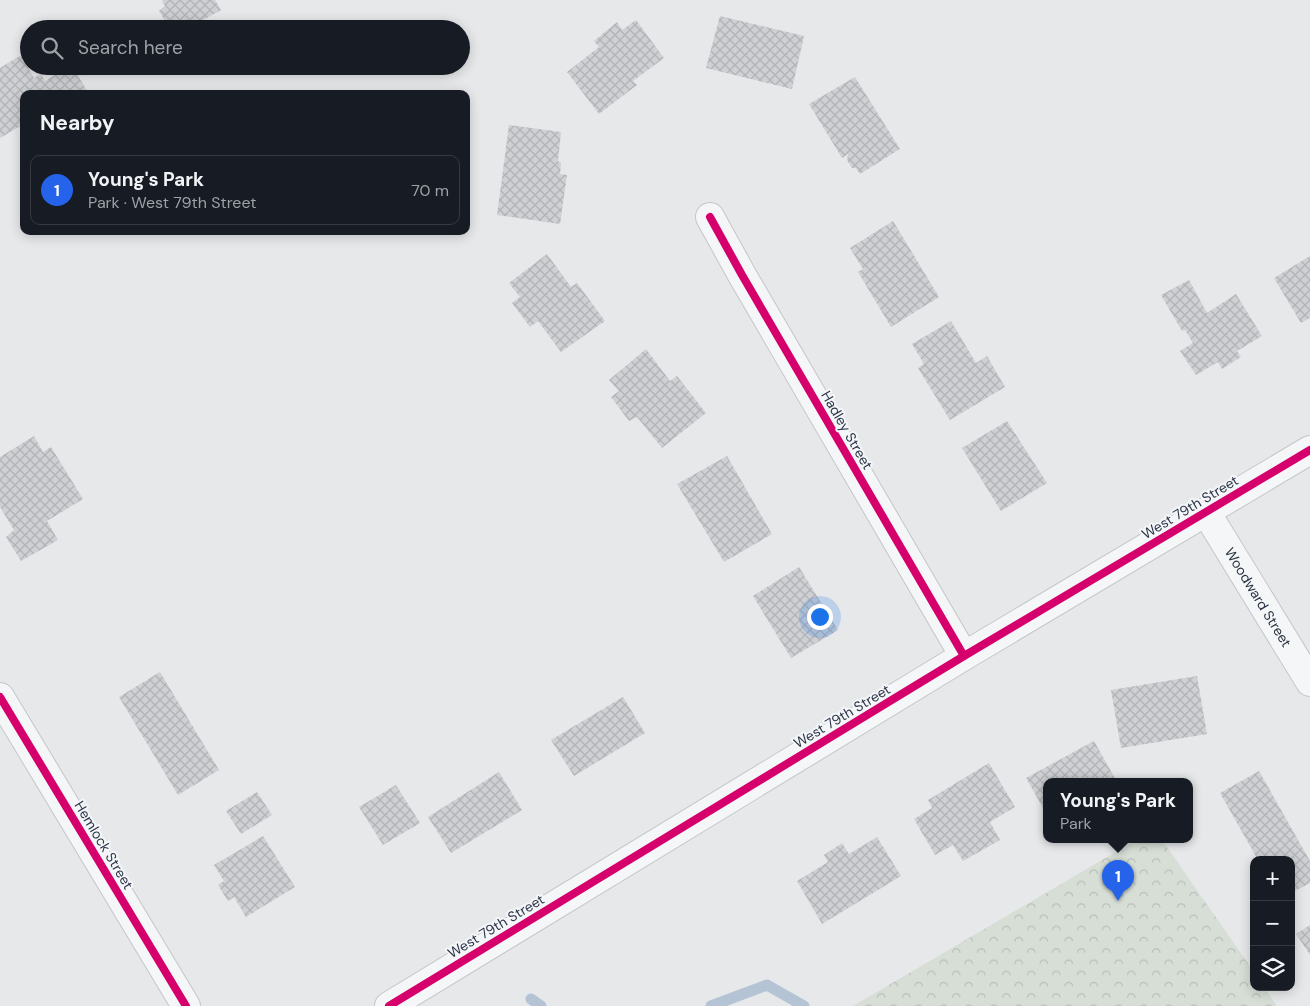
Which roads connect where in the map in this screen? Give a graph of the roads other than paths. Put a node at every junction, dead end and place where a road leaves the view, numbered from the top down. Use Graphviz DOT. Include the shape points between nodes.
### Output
graph roads {
  1 [pos="710,217"];
  2 [pos="1310,450"];
  3 [pos="1206,512"];
  4 [pos="964,656"];
  5 [pos="1310,682"];
  6 [pos="0,697"];
  7 [pos="186,1006"];
  8 [pos="389,1006"];
  1 -- 4 [label="street, Hadley Street"];
  2 -- 3 [label="street, West 79th Street"];
  3 -- 4 [label="street, West 79th Street"];
  3 -- 5 [label="street, Woodward Street"];
  4 -- 8 [label="street, West 79th Street"];
  6 -- 7 [label="street, Hemlock Street"];
}
